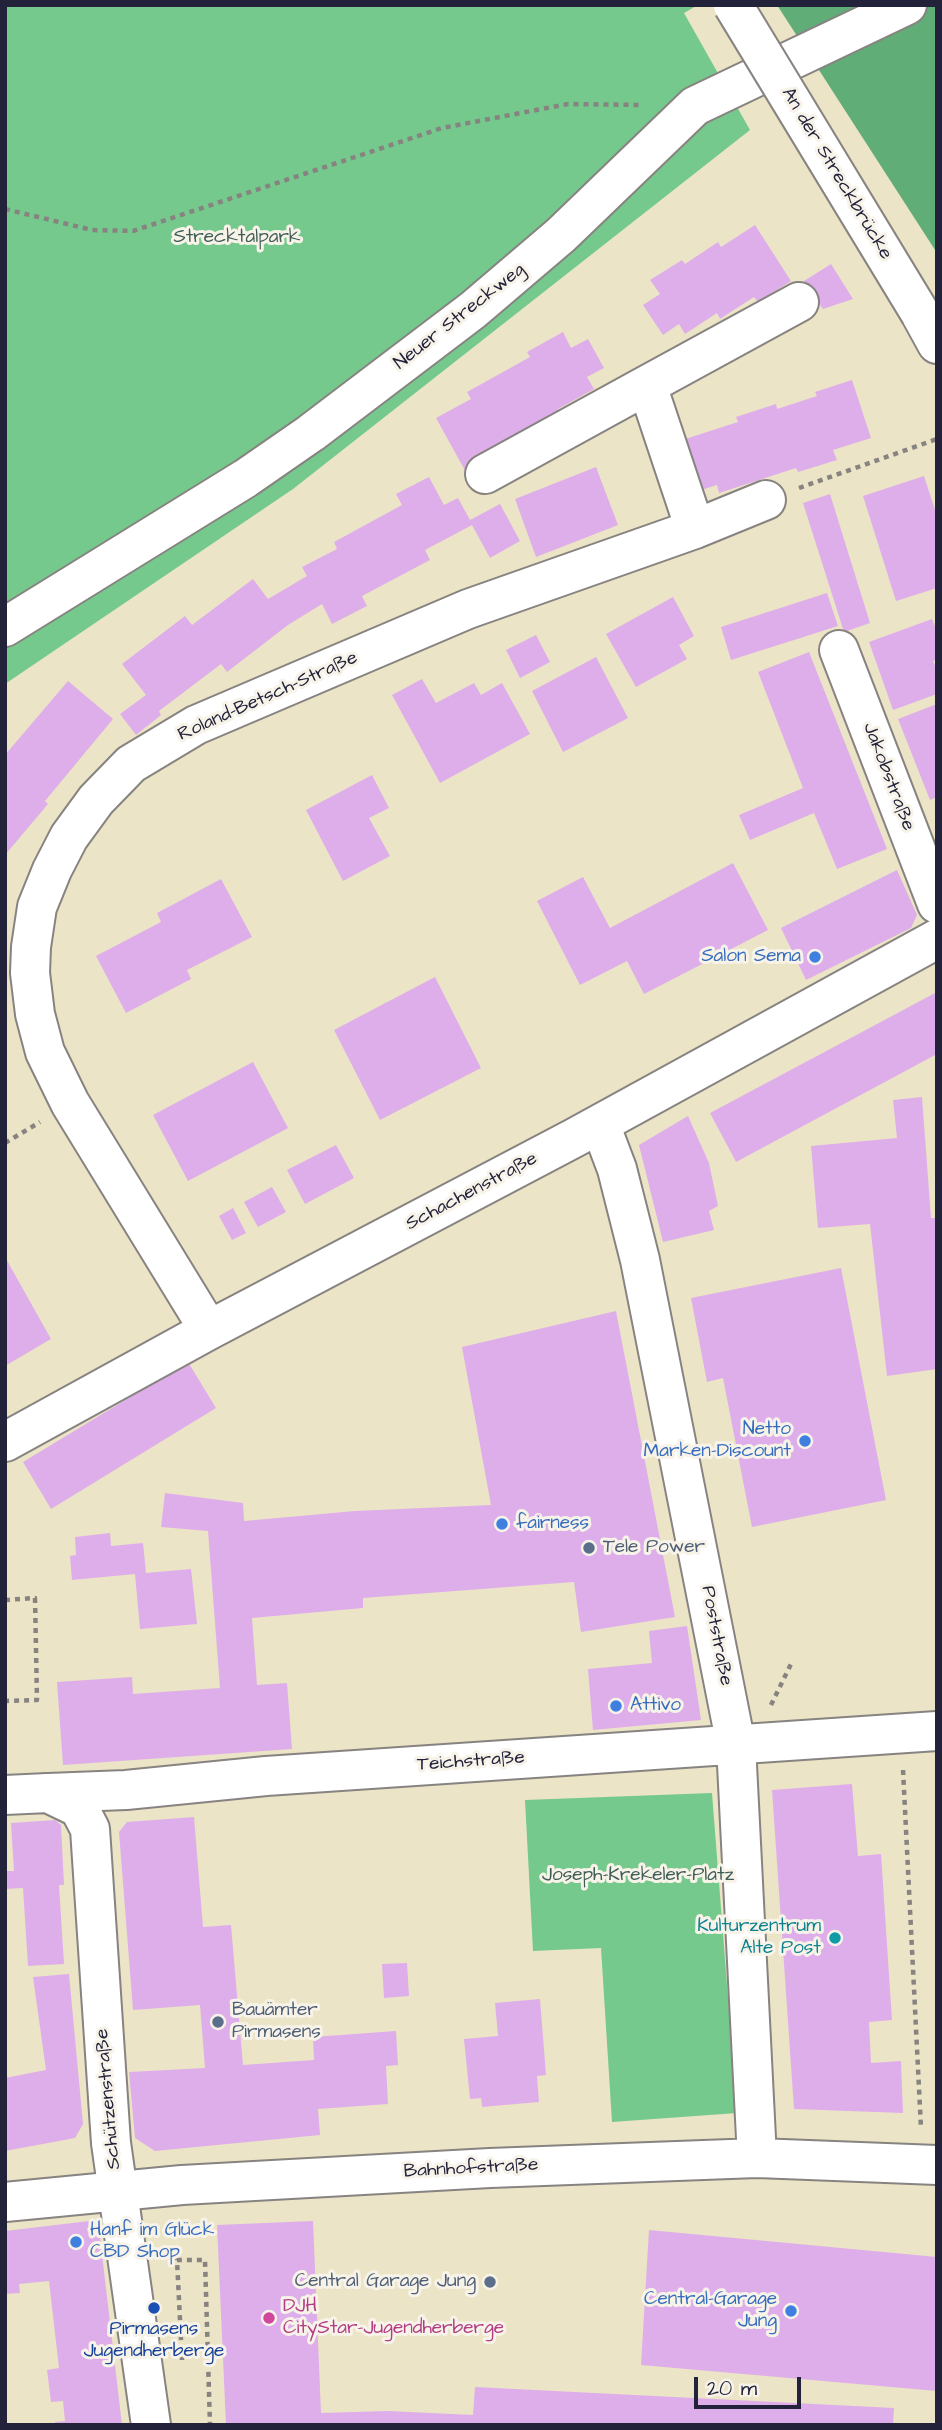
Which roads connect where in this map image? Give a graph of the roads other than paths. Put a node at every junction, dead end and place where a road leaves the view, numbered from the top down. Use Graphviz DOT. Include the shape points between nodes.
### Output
graph roads {
  1 [pos="733,5"];
  2 [pos="907,5"];
  3 [pos="799,302"];
  4 [pos="929,328"];
  5 [pos="647,385"];
  6 [pos="485,474"];
  7 [pos="766,500"];
  8 [pos="695,529"];
  9 [pos="5,627"];
  10 [pos="839,650"];
  11 [pos="937,904"];
  12 [pos="18,936"];
  13 [pos="937,939"];
  14 [pos="600,1124"];
  15 [pos="209,1329"];
  16 [pos="5,1441"];
  17 [pos="919,1733"];
  18 [pos="736,1745"];
  19 [pos="48,1793"];
  20 [pos="5,1795"];
  21 [pos="757,2158"];
  22 [pos="930,2164"];
  23 [pos="117,2191"];
  24 [pos="5,2202"];
  25 [pos="151,2425"];
  1 -- 4 [label="street, An der Streckbrücke, bridge"];
  2 -- 9 [label="street, Neuer Streckweg" via="695,106 561,235 483,302 311,433"];
  3 -- 5 [label="street"];
  5 -- 6 [label="street"];
  5 -- 8 [label="street"];
  7 -- 8 [label="street, Roland-Betsch-Straße"];
  8 -- 12 [label="street, Roland-Betsch-Straße" via="468,609 195,725 131,764 96,800 69,837 37,907"];
  10 -- 11 [label="street, Jakobstraße"];
  12 -- 15 [label="street, Roland-Betsch-Straße" via="45,1052 57,1079"];
  13 -- 14 [label="street, Schachenstraße"];
  14 -- 15 [label="street, Schachenstraße"];
  14 -- 18 [label="street, Poststraße" via="617,1169 640,1260"];
  15 -- 16 [label="street, Schachenstraße"];
  17 -- 18 [label="street, Teichstraße"];
  18 -- 19 [label="street, Teichstraße"];
  18 -- 21 [label="street, Poststraße"];
  19 -- 20 [label="street, Teichstraße"];
  19 -- 23 [label="street, Schützenstraße" via="79,1808 90,1829"];
  21 -- 22 [label="street, Bahnhofstraße"];
  21 -- 23 [label="street, Bahnhofstraße" via="434,2170"];
  23 -- 24 [label="street, Bahnhofstraße"];
  23 -- 25 [label="street, Schützenstraße"];
}
